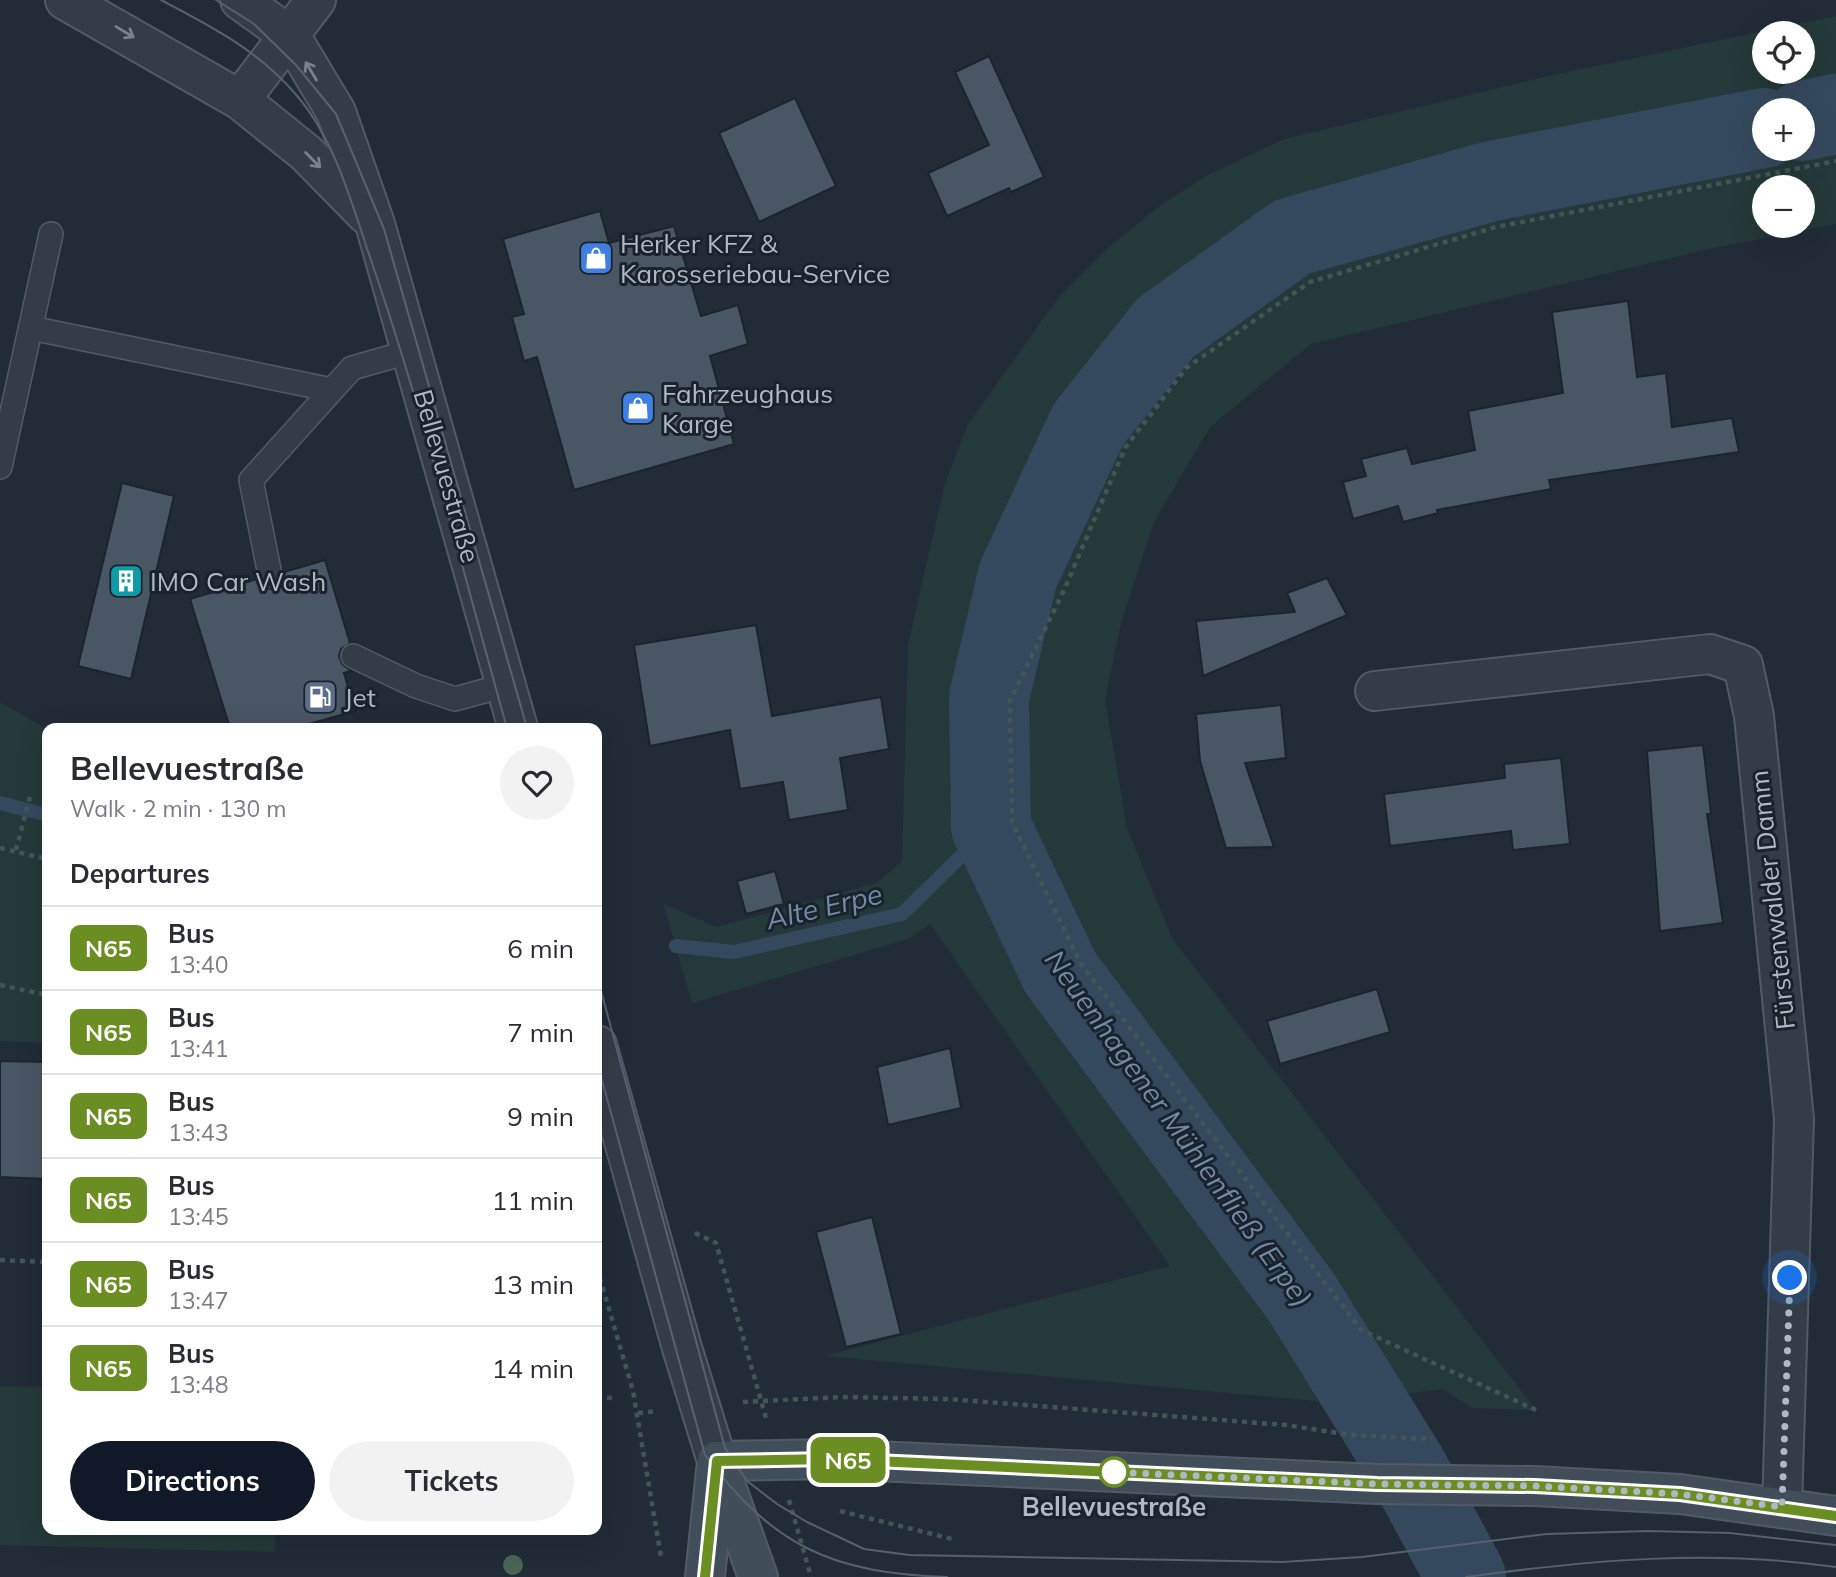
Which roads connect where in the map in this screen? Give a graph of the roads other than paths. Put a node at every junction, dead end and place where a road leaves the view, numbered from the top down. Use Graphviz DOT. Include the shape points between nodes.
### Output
graph roads {
  1 [pos="65,0"];
  2 [pos="240,0"];
  3 [pos="316,0"];
  4 [pos="291,37"];
  5 [pos="240,100"];
  6 [pos="375,224"];
  7 [pos="51,234"];
  8 [pos="31,328"];
  9 [pos="412,351"];
  10 [pos="332,390"];
  11 [pos="0,467"];
  12 [pos="270,575"];
  13 [pos="353,656"];
  14 [pos="506,685"];
  15 [pos="1375,691"];
  16 [pos="517,723"];
  17 [pos="603,1094"];
  18 [pos="717,1461"];
  19 [pos="1782,1507"];
  20 [pos="1836,1516"];
  21 [pos="705,1577"];
  22 [pos="758,1577"];
  1 -- 5 [label="street, one-way"];
  2 -- 4 [label="street"];
  3 -- 4 [label="street"];
  4 -- 5 [label="street"];
  6 -- 4 [label="street, Bellevuestraße, one-way" via="336,113"];
  5 -- 6 [label="street, one-way" via="306,153"];
  6 -- 9 [label="street, Bellevuestraße"];
  7 -- 8 [label="lane"];
  8 -- 10 [label="lane"];
  8 -- 11 [label="lane"];
  9 -- 10 [label="lane" via="352,368"];
  9 -- 14 [label="street, Bellevuestraße"];
  10 -- 12 [label="lane" via="251,480"];
  13 -- 14 [label="lane" via="455,699"];
  14 -- 16 [label="street, Bellevuestraße"];
  15 -- 19 [label="street, Fürstenwalder Damm" via="1710,654 1743,665 1754,716 1794,1119"];
  17 -- 18 [label="street" via="643,1208"];
  18 -- 19 [label="main road" via="831,1459 1377,1484 1535,1486 1680,1494"];
  18 -- 21 [label="main road"];
  18 -- 22 [label="main road"];
  19 -- 20 [label="main road"];
}
